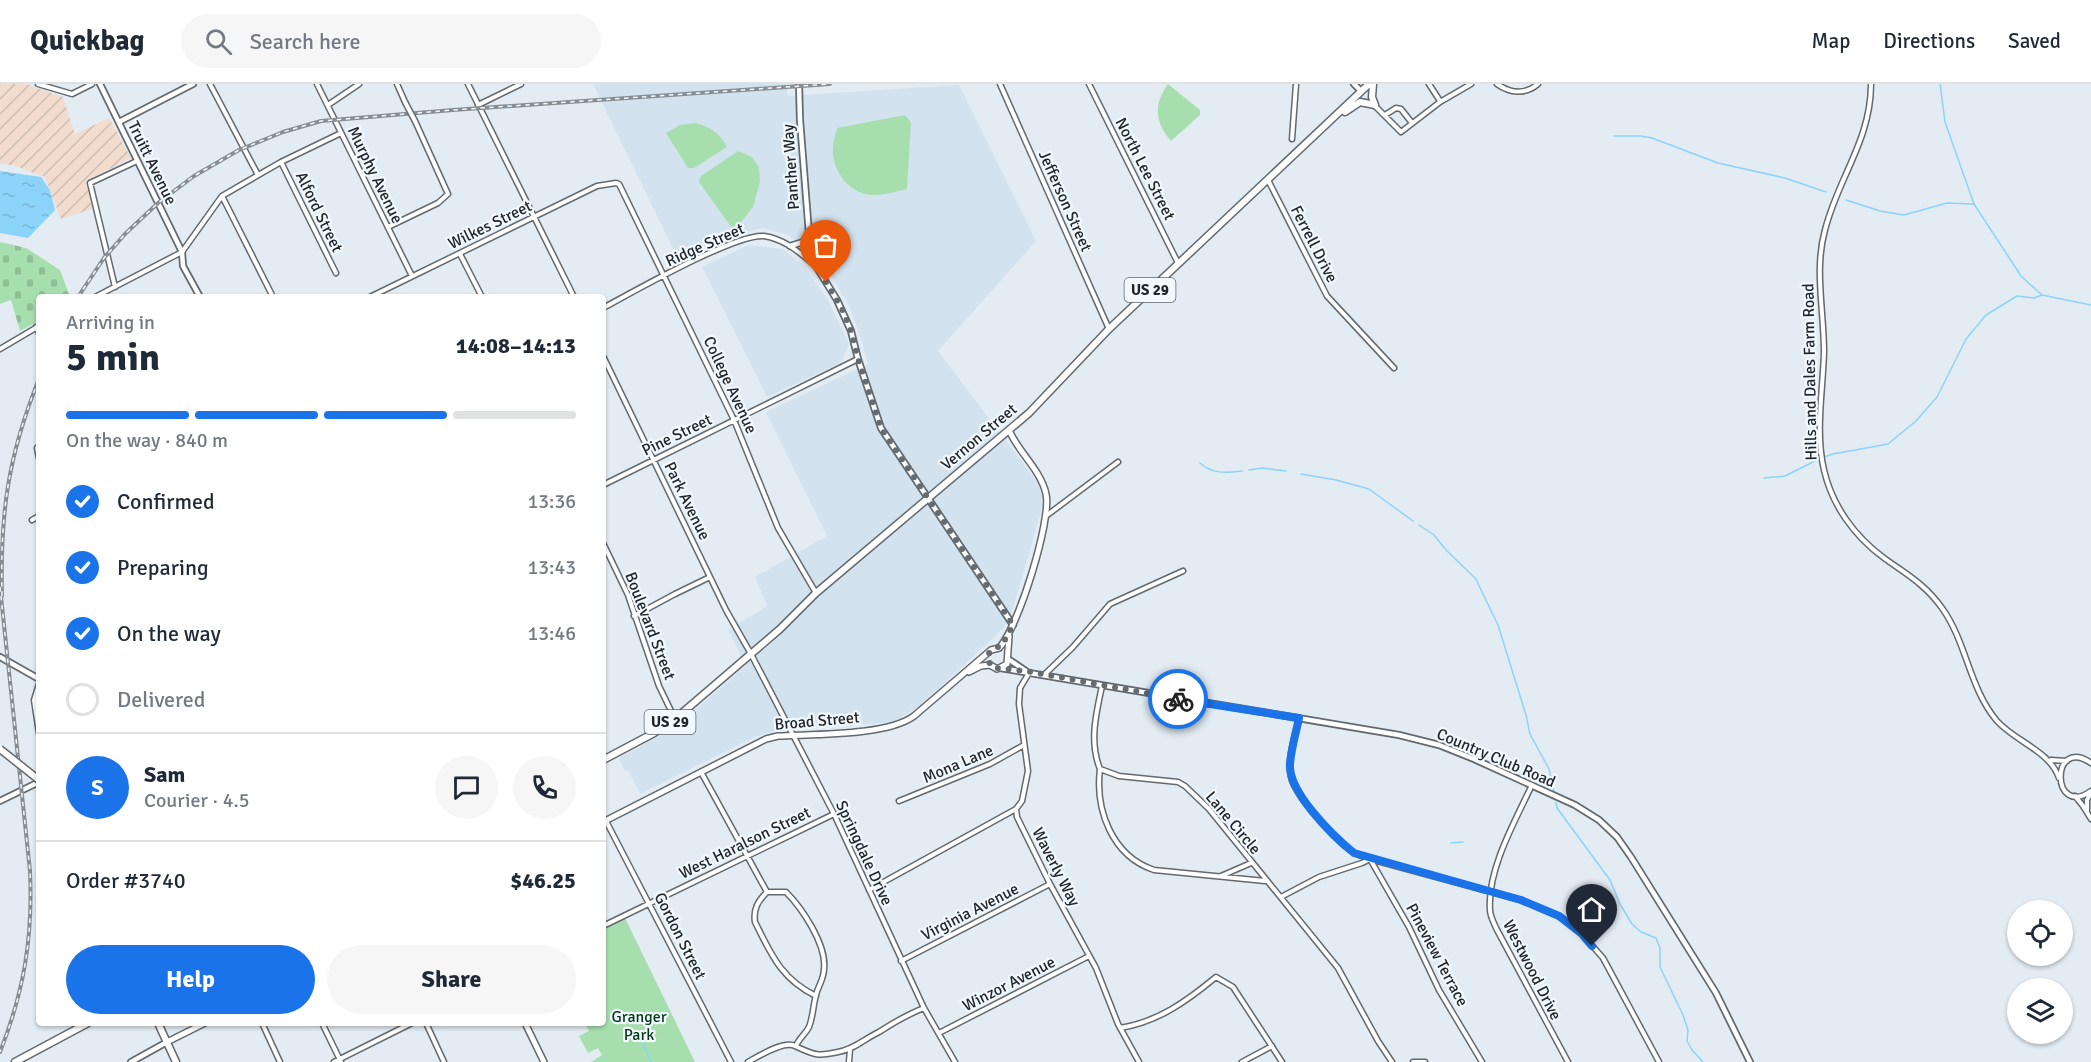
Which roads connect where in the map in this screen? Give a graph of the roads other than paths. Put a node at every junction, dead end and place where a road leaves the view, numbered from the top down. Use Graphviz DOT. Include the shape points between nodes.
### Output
graph roads {
  1 [pos="39,84"];
  2 [pos="92,84"];
  3 [pos="100,84"];
  4 [pos="193,84"];
  5 [pos="210,84"];
  6 [pos="317,84"];
  7 [pos="359,84"];
  8 [pos="397,84"];
  9 [pos="468,84"];
  10 [pos="520,84"];
  11 [pos="799,84"];
  12 [pos="1000,84"];
  13 [pos="1089,84"];
  14 [pos="1296,84"];
  15 [pos="1354,84"];
  16 [pos="1369,84"];
  17 [pos="1374,84"];
  18 [pos="1429,84"];
  19 [pos="1471,84"];
  20 [pos="1497,84"];
  21 [pos="1538,84"];
  22 [pos="1871,84"];
  23 [pos="1361,91"];
  24 [pos="1440,102"];
  25 [pos="328,105"];
  26 [pos="478,105"];
  27 [pos="1375,105"];
  28 [pos="1385,115"];
  29 [pos="119,122"];
  30 [pos="1329,122"];
  31 [pos="1412,123"];
  32 [pos="341,133"];
  33 [pos="1292,139"];
  34 [pos="137,161"];
  35 [pos="281,162"];
  36 [pos="258,175"];
  37 [pos="1268,179"];
  38 [pos="622,187"];
  39 [pos="222,196"];
  40 [pos="533,218"];
  41 [pos="388,227"];
  42 [pos="809,234"];
  43 [pos="790,246"];
  44 [pos="182,252"];
  45 [pos="460,254"];
  46 [pos="1179,264"];
  47 [pos="816,266"];
  48 [pos="336,273"];
  49 [pos="412,276"];
  50 [pos="664,276"];
  51 [pos="115,287"];
  52 [pos="101,294"];
  53 [pos="198,294"];
  54 [pos="271,294"];
  55 [pos="376,294"];
  56 [pos="480,294"];
  57 [pos="572,294"];
  58 [pos="606,306"];
  59 [pos="36,328"];
  60 [pos="1108,329"];
  61 [pos="0,349"];
  62 [pos="858,359"];
  63 [pos="606,362"];
  64 [pos="1394,368"];
  65 [pos="734,420"];
  66 [pos="1009,430"];
  67 [pos="653,460"];
  68 [pos="1118,462"];
  69 [pos="606,484"];
  70 [pos="928,498"];
  71 [pos="1046,516"];
  72 [pos="36,518"];
  73 [pos="32,520"];
  74 [pos="606,549"];
  75 [pos="1183,571"];
  76 [pos="710,577"];
  77 [pos="816,593"];
  78 [pos="634,616"];
  79 [pos="1013,625"];
  80 [pos="1009,635"];
  81 [pos="999,648"];
  82 [pos="751,654"];
  83 [pos="988,654"];
  84 [pos="0,657"];
  85 [pos="1008,657"];
  86 [pos="990,665"];
  87 [pos="1000,668"];
  88 [pos="26,671"];
  89 [pos="36,671"];
  90 [pos="1028,672"];
  91 [pos="963,675"];
  92 [pos="1044,675"];
  93 [pos="36,677"];
  94 [pos="1102,686"];
  95 [pos="36,694"];
  96 [pos="36,713"];
  97 [pos="1299,718"];
  98 [pos="675,719"];
  99 [pos="794,735"];
  100 [pos="1024,745"];
  101 [pos="0,749"];
  102 [pos="606,757"];
  103 [pos="2050,760"];
  104 [pos="2070,760"];
  105 [pos="2091,763"];
  106 [pos="1100,769"];
  107 [pos="701,772"];
  108 [pos="2059,778"];
  109 [pos="36,779"];
  110 [pos="36,783"];
  111 [pos="1532,784"];
  112 [pos="2091,792"];
  113 [pos="2075,796"];
  114 [pos="0,801"];
  115 [pos="899,801"];
  116 [pos="1016,809"];
  117 [pos="2087,812"];
  118 [pos="834,814"];
  119 [pos="2091,819"];
  120 [pos="606,820"];
  121 [pos="606,825"];
  122 [pos="746,855"];
  123 [pos="1370,859"];
  124 [pos="1251,863"];
  125 [pos="1220,876"];
  126 [pos="1266,881"];
  127 [pos="1050,884"];
  128 [pos="869,890"];
  129 [pos="767,892"];
  130 [pos="1491,892"];
  131 [pos="1281,897"];
  132 [pos="649,903"];
  133 [pos="606,924"];
  134 [pos="1089,956"];
  135 [pos="901,961"];
  136 [pos="816,996"];
  137 [pos="924,1008"];
  138 [pos="82,1026"];
  139 [pos="159,1026"];
  140 [pos="200,1026"];
  141 [pos="263,1026"];
  142 [pos="323,1026"];
  143 [pos="406,1026"];
  144 [pos="427,1026"];
  145 [pos="526,1026"];
  146 [pos="1120,1028"];
  147 [pos="939,1033"];
  148 [pos="167,1042"];
  149 [pos="796,1046"];
  150 [pos="1272,1046"];
  151 [pos="850,1049"];
  152 [pos="340,1061"];
  153 [pos="15,1062"];
  154 [pos="131,1062"];
  155 [pos="176,1062"];
  156 [pos="280,1062"];
  157 [pos="334,1062"];
  158 [pos="444,1062"];
  159 [pos="544,1062"];
  160 [pos="731,1062"];
  161 [pos="747,1062"];
  162 [pos="849,1062"];
  163 [pos="955,1062"];
  164 [pos="1139,1062"];
  165 [pos="1242,1062"];
  166 [pos="1282,1062"];
  167 [pos="1392,1062"];
  168 [pos="1413,1062"];
  169 [pos="1425,1062"];
  170 [pos="1482,1062"];
  171 [pos="1568,1062"];
  172 [pos="1659,1062"];
  173 [pos="1750,1062"];
  1 -- 2 [label="street" via="66,94"];
  3 -- 29 [label="street, Truitt Avenue"];
  4 -- 29 [label="street"];
  5 -- 36 [label="street"];
  6 -- 25 [label="street, Murphy Avenue"];
  7 -- 25 [label="street"];
  8 -- 41 [label="street, bridge" via="448,194 438,203"];
  9 -- 26 [label="street"];
  10 -- 26 [label="street"];
  11 -- 42 [label="street, Panther Way"];
  12 -- 60 [label="street, Jefferson Street"];
  13 -- 46 [label="street, North Lee Street"];
  14 -- 33 [label="street"];
  15 -- 23 [label="street"];
  16 -- 23 [label="main road, US 29"];
  17 -- 27 [label="main road"];
  18 -- 24 [label="street"];
  19 -- 24 [label="street"];
  20 -- 21 [label="street" via="1518,92"];
  22 -- 103 [label="street, Hills and Dales Farm Road" via="1866,129 1828,219 1820,252 1824,351 1820,442 1826,478 1841,512 1859,536 1917,580 1943,609 1960,640 1978,692 1993,715 2012,735"];
  23 -- 30 [label="main road, US 29"];
  24 -- 31 [label="street"];
  25 -- 32 [label="street, Murphy Avenue"];
  26 -- 40 [label="street"];
  27 -- 28 [label="street"];
  27 -- 30 [label="main road" via="1360,102"];
  28 -- 31 [label="street" via="1401,109"];
  28 -- 31 [label="street" via="1401,132"];
  29 -- 34 [label="street, Truitt Avenue"];
  30 -- 37 [label="main road, Vernon Street / US 29"];
  32 -- 35 [label="street"];
  32 -- 41 [label="street, Murphy Avenue"];
  34 -- 44 [label="street, Truitt Avenue"];
  34 -- 51 [label="street" via="90,183"];
  35 -- 36 [label="street"];
  35 -- 48 [label="street, Alford Street"];
  36 -- 39 [label="street"];
  37 -- 46 [label="main road, Vernon Street / US 29"];
  37 -- 64 [label="street, Ferrell Drive" via="1327,296"];
  38 -- 40 [label="street, Wilkes Street" via="616,183 597,186"];
  38 -- 50 [label="street, College Avenue"];
  39 -- 44 [label="street"];
  39 -- 54 [label="street"];
  40 -- 45 [label="street, Wilkes Street"];
  40 -- 57 [label="street"];
  41 -- 49 [label="street, Murphy Avenue"];
  42 -- 43 [label="street" via="803,242"];
  42 -- 47 [label="street, Panther Way"];
  43 -- 47 [label="street, Ridge Street"];
  43 -- 50 [label="street, Ridge Street" via="770,237 753,236"];
  44 -- 51 [label="street"];
  44 -- 53 [label="street, Truitt Avenue" via="183,266"];
  45 -- 49 [label="street, Wilkes Street"];
  45 -- 56 [label="street"];
  46 -- 60 [label="main road, Vernon Street / US 29"];
  47 -- 62 [label="street, Panther Way" via="842,309"];
  49 -- 55 [label="street, Wilkes Street"];
  50 -- 58 [label="street, Ridge Street"];
  50 -- 65 [label="street, College Avenue"];
  51 -- 52 [label="street"];
  59 -- 61 [label="street"];
  60 -- 66 [label="main road, Vernon Street / US 29"];
  62 -- 65 [label="street, Pine Street"];
  62 -- 70 [label="street, Panther Way" via="881,428"];
  63 -- 67 [label="street, Park Avenue"];
  65 -- 67 [label="street, Pine Street"];
  65 -- 77 [label="street, College Avenue" via="778,528"];
  66 -- 70 [label="main road, Vernon Street / US 29"];
  66 -- 71 [label="main road" via="1043,486"];
  67 -- 69 [label="street, Pine Street"];
  67 -- 76 [label="street, Park Avenue"];
  68 -- 71 [label="street"];
  70 -- 77 [label="main road, Vernon Street / US 29"];
  70 -- 79 [label="street, Panther Way"];
  71 -- 79 [label="main road"];
  72 -- 73 [label="street"];
  74 -- 78 [label="street, Boulevard Street"];
  75 -- 92 [label="street" via="1110,604"];
  76 -- 78 [label="street"];
  76 -- 82 [label="street, Park Avenue"];
  77 -- 82 [label="main road, Vernon Street / US 29"];
  78 -- 98 [label="street, Boulevard Street"];
  79 -- 80 [label="main road"];
  80 -- 81 [label="main road"];
  80 -- 85 [label="main road"];
  81 -- 83 [label="main road"];
  81 -- 85 [label="main road"];
  82 -- 98 [label="main road, Vernon Street / US 29"];
  82 -- 99 [label="street, Springdale Drive"];
  83 -- 86 [label="main road"];
  83 -- 91 [label="main road, Broad Street"];
  84 -- 88 [label="street"];
  85 -- 87 [label="main road"];
  85 -- 90 [label="street, Country Club Road"];
  86 -- 87 [label="main road"];
  86 -- 91 [label="main road, Broad Street"];
  87 -- 90 [label="street, Country Club Road"];
  88 -- 89 [label="street"];
  88 -- 93 [label="street"];
  90 -- 92 [label="street, Country Club Road"];
  90 -- 100 [label="street" via="1019,692"];
  91 -- 99 [label="main road, Broad Street" via="914,716 895,726"];
  92 -- 94 [label="street, Country Club Road"];
  94 -- 97 [label="street, Country Club Road"];
  94 -- 106 [label="street" via="1095,718 1094,753"];
  95 -- 96 [label="street"];
  97 -- 111 [label="street, Country Club Road" via="1439,745"];
  97 -- 123 [label="street" via="1290,765 1292,780 1336,838 1354,853"];
  98 -- 102 [label="main road, Vernon Street / US 29"];
  99 -- 107 [label="main road, Broad Street" via="766,739"];
  99 -- 118 [label="street, Springdale Drive"];
  100 -- 115 [label="street, Mona Lane" via="990,764"];
  100 -- 116 [label="street" via="1028,771 1022,801"];
  101 -- 109 [label="main road, bridge"];
  103 -- 104 [label="street"];
  103 -- 108 [label="street"];
  104 -- 105 [label="street" via="2079,758"];
  104 -- 108 [label="street"];
  106 -- 124 [label="street, Lane Circle" via="1119,776 1185,786"];
  106 -- 125 [label="street" via="1099,794 1104,816 1128,856 1154,870"];
  107 -- 120 [label="main road, Broad Street"];
  107 -- 122 [label="street"];
  108 -- 113 [label="street" via="2064,790"];
  110 -- 114 [label="street"];
  111 -- 130 [label="street, Westwood Drive" via="1499,859"];
  111 -- 173 [label="street, Country Club Road" via="1583,810 1617,837 1716,993"];
  112 -- 113 [label="street"];
  112 -- 117 [label="street"];
  113 -- 117 [label="street"];
  116 -- 127 [label="street, Waverly Way"];
  116 -- 128 [label="street"];
  117 -- 119 [label="street"];
  118 -- 122 [label="street, West Haralson Street"];
  118 -- 128 [label="street, Springdale Drive"];
  121 -- 132 [label="street, Gordon Street"];
  122 -- 129 [label="street"];
  122 -- 132 [label="street, West Haralson Street"];
  123 -- 130 [label="street"];
  123 -- 131 [label="street" via="1319,877"];
  123 -- 170 [label="street, Pineview Terrace" via="1409,927 1438,990"];
  124 -- 125 [label="street"];
  124 -- 126 [label="street, Lane Circle"];
  125 -- 126 [label="street"];
  126 -- 131 [label="street, Lane Circle"];
  127 -- 134 [label="street, Waverly Way"];
  127 -- 135 [label="street, Virginia Avenue"];
  128 -- 135 [label="street, Springdale Drive"];
  129 -- 136 [label="street" via="756,906 755,922 782,971 794,984"];
  129 -- 136 [label="street" via="786,892 822,946 824,972"];
  130 -- 171 [label="street, Westwood Drive" via="1490,912 1496,928"];
  130 -- 172 [label="street" via="1559,916 1581,933 1603,958"];
  131 -- 167 [label="street, Lane Circle" via="1338,968"];
  132 -- 133 [label="street, West Haralson Street"];
  132 -- 160 [label="street, Gordon Street"];
  134 -- 146 [label="street, Waverly Way"];
  134 -- 147 [label="street, Winzor Avenue"];
  135 -- 137 [label="street, Springdale Drive"];
  136 -- 149 [label="street" via="807,1030"];
  137 -- 147 [label="street, Springdale Drive"];
  137 -- 151 [label="street"];
  138 -- 153 [label="main road"];
  139 -- 148 [label="main road"];
  140 -- 148 [label="main road"];
  141 -- 156 [label="street"];
  142 -- 152 [label="street"];
  143 -- 152 [label="street"];
  144 -- 158 [label="street"];
  145 -- 159 [label="main road"];
  146 -- 150 [label="street" via="1154,1020 1216,977 1233,987"];
  146 -- 164 [label="street, Waverly Way"];
  147 -- 163 [label="street, Springdale Drive"];
  148 -- 154 [label="street"];
  148 -- 155 [label="main road"];
  149 -- 151 [label="street" via="820,1055"];
  149 -- 161 [label="street" via="777,1047"];
  150 -- 165 [label="street"];
  150 -- 166 [label="street"];
  151 -- 162 [label="street"];
  152 -- 157 [label="street"];
  168 -- 169 [label="street"];
}
